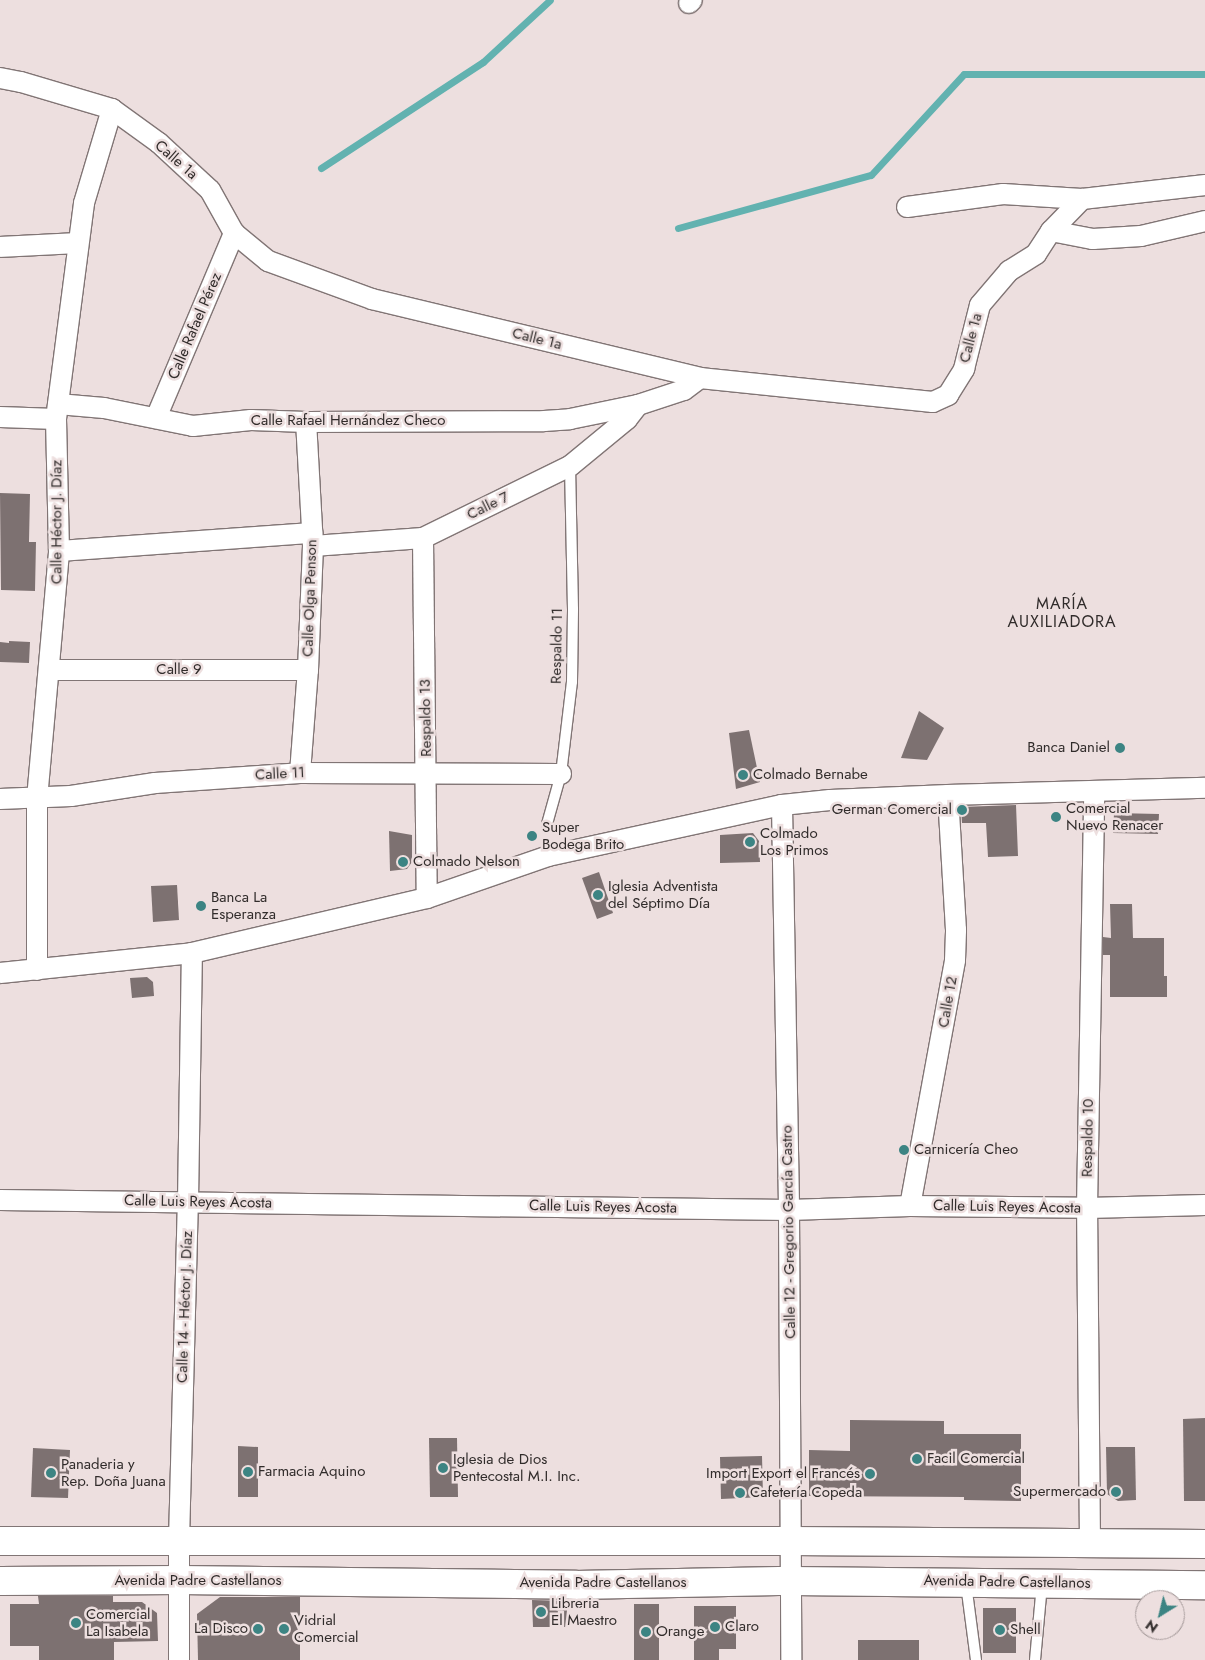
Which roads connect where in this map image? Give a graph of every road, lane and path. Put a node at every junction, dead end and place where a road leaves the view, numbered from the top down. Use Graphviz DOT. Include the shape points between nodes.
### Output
graph roads {
  1 [pos="0,78"];
  2 [pos="112,109"];
  3 [pos="1205,185"];
  4 [pos="1082,199"];
  5 [pos="907,207"];
  6 [pos="1205,221"];
  7 [pos="1051,231"];
  8 [pos="234,232"];
  9 [pos="78,243"];
  10 [pos="0,247"];
  11 [pos="700,378"];
  12 [pos="638,405"];
  13 [pos="57,411"];
  14 [pos="0,417"];
  15 [pos="156,418"];
  16 [pos="306,422"];
  17 [pos="570,466"];
  18 [pos="423,538"];
  19 [pos="312,539"];
  20 [pos="59,551"];
  21 [pos="50,670"];
  22 [pos="308,670"];
  23 [pos="300,773"];
  24 [pos="426,774"];
  25 [pos="561,774"];
  26 [pos="1205,788"];
  27 [pos="1094,792"];
  28 [pos="948,794"];
  29 [pos="0,799"];
  30 [pos="37,799"];
  31 [pos="782,805"];
  32 [pos="547,824"];
  33 [pos="427,898"];
  34 [pos="192,953"];
  35 [pos="38,970"];
  36 [pos="0,973"];
  37 [pos="0,1200"];
  38 [pos="188,1202"];
  39 [pos="1205,1205"];
  40 [pos="910,1206"];
  41 [pos="1087,1208"];
  42 [pos="789,1210"];
  43 [pos="0,1541"];
  44 [pos="179,1541"];
  45 [pos="791,1541"];
  46 [pos="1090,1544"];
  47 [pos="1205,1544"];
  48 [pos="180,1580"];
  49 [pos="0,1581"];
  50 [pos="792,1581"];
  51 [pos="966,1582"];
  52 [pos="1042,1583"];
  53 [pos="1205,1584"];
  54 [pos="179,1660"];
  55 [pos="791,1660"];
  56 [pos="976,1660"];
  57 [pos="1035,1660"];
  1 -- 2 [label="street, Calle 1a"];
  2 -- 8 [label="street, Calle 1a" via="159,143 210,190"];
  2 -- 9 [label="street, Calle Héctor J. Díaz" via="84,203"];
  3 -- 4 [label="street"];
  4 -- 5 [label="street" via="1003,194"];
  4 -- 7 [label="street, Calle 1a"];
  6 -- 7 [label="street" via="1141,236 1093,239"];
  7 -- 11 [label="street, Calle 1a" via="1036,254 1009,271 980,306 964,369 948,395 932,402"];
  8 -- 11 [label="street, Calle 1a" via="268,261 372,299"];
  8 -- 15 [label="street, Calle Rafael Pérez"];
  9 -- 10 [label="street"];
  9 -- 13 [label="street, Calle Héctor J. Díaz"];
  11 -- 12 [label="street, Calle Rafael Hernández Checo" via="684,390"];
  12 -- 16 [label="street, Calle Rafael Hernández Checo" via="544,421"];
  12 -- 17 [label="street, Calle 7" via="627,419"];
  13 -- 14 [label="street, Calle Rafael Hernández Checo"];
  13 -- 15 [label="street, Calle Rafael Hernández Checo" via="104,408"];
  13 -- 20 [label="street, Calle Héctor J. Díaz"];
  15 -- 16 [label="street, Calle Rafael Hernández Checo" via="193,426 251,420"];
  16 -- 19 [label="street, Calle Olga Penson"];
  17 -- 18 [label="street, Calle 7"];
  17 -- 25 [label="lane, Respaldo 11" via="572,682"];
  18 -- 19 [label="street, Calle 7"];
  18 -- 24 [label="street, Respaldo 13"];
  19 -- 20 [label="street, Calle 7"];
  19 -- 22 [label="street, Calle Olga Penson"];
  20 -- 21 [label="street, Calle Héctor J. Díaz"];
  21 -- 22 [label="street, Calle 9"];
  21 -- 30 [label="street, Calle Héctor J. Díaz"];
  22 -- 23 [label="street, Calle Olga Penson"];
  23 -- 24 [label="street, Calle 11"];
  23 -- 30 [label="street, Calle 11" via="155,782"];
  24 -- 25 [label="street, Calle 11"];
  24 -- 33 [label="street, Respaldo 13"];
  25 -- 32 [label="lane, Respaldo 11"];
  26 -- 27 [label="street"];
  27 -- 28 [label="street"];
  27 -- 41 [label="street, Respaldo 10"];
  28 -- 31 [label="street"];
  28 -- 40 [label="street, Calle 12" via="955,960"];
  29 -- 30 [label="street, Calle 11"];
  30 -- 35 [label="street, Calle Héctor J. Díaz"];
  31 -- 33 [label="street" via="548,856"];
  31 -- 42 [label="street, Calle 12 - Gregorio García Castro"];
  33 -- 34 [label="street"];
  34 -- 35 [label="street"];
  34 -- 38 [label="street, Calle 14 - Héctor J. Díaz"];
  35 -- 36 [label="street"];
  37 -- 38 [label="street, Calle Luis Reyes Acosta"];
  38 -- 42 [label="street, Calle Luis Reyes Acosta"];
  38 -- 44 [label="street, Calle 14 - Héctor J. Díaz"];
  39 -- 41 [label="street, Calle Luis Reyes Acosta"];
  40 -- 41 [label="street, Calle Luis Reyes Acosta"];
  40 -- 42 [label="street, Calle Luis Reyes Acosta"];
  41 -- 46 [label="street, Respaldo 10"];
  42 -- 45 [label="street, Calle 12 - Gregorio García Castro"];
  43 -- 44 [label="main road"];
  44 -- 45 [label="main road"];
  44 -- 48 [label="street, Calle 14 - Héctor J. Díaz"];
  45 -- 46 [label="main road"];
  45 -- 50 [label="street, Calle 12 - Gregorio García Castro"];
  46 -- 47 [label="main road"];
  48 -- 49 [label="main road, Avenida Padre Castellanos"];
  48 -- 50 [label="main road, Avenida Padre Castellanos" via="576,1585"];
  48 -- 54 [label="street, Calle 14 - Héctor J. Díaz"];
  50 -- 51 [label="main road, Avenida Padre Castellanos"];
  50 -- 55 [label="street, Calle 12 - Gregorio García Castro"];
  51 -- 52 [label="main road, Avenida Padre Castellanos"];
  51 -- 56 [label="lane"];
  52 -- 53 [label="main road, Avenida Padre Castellanos"];
  52 -- 57 [label="lane"];
}
